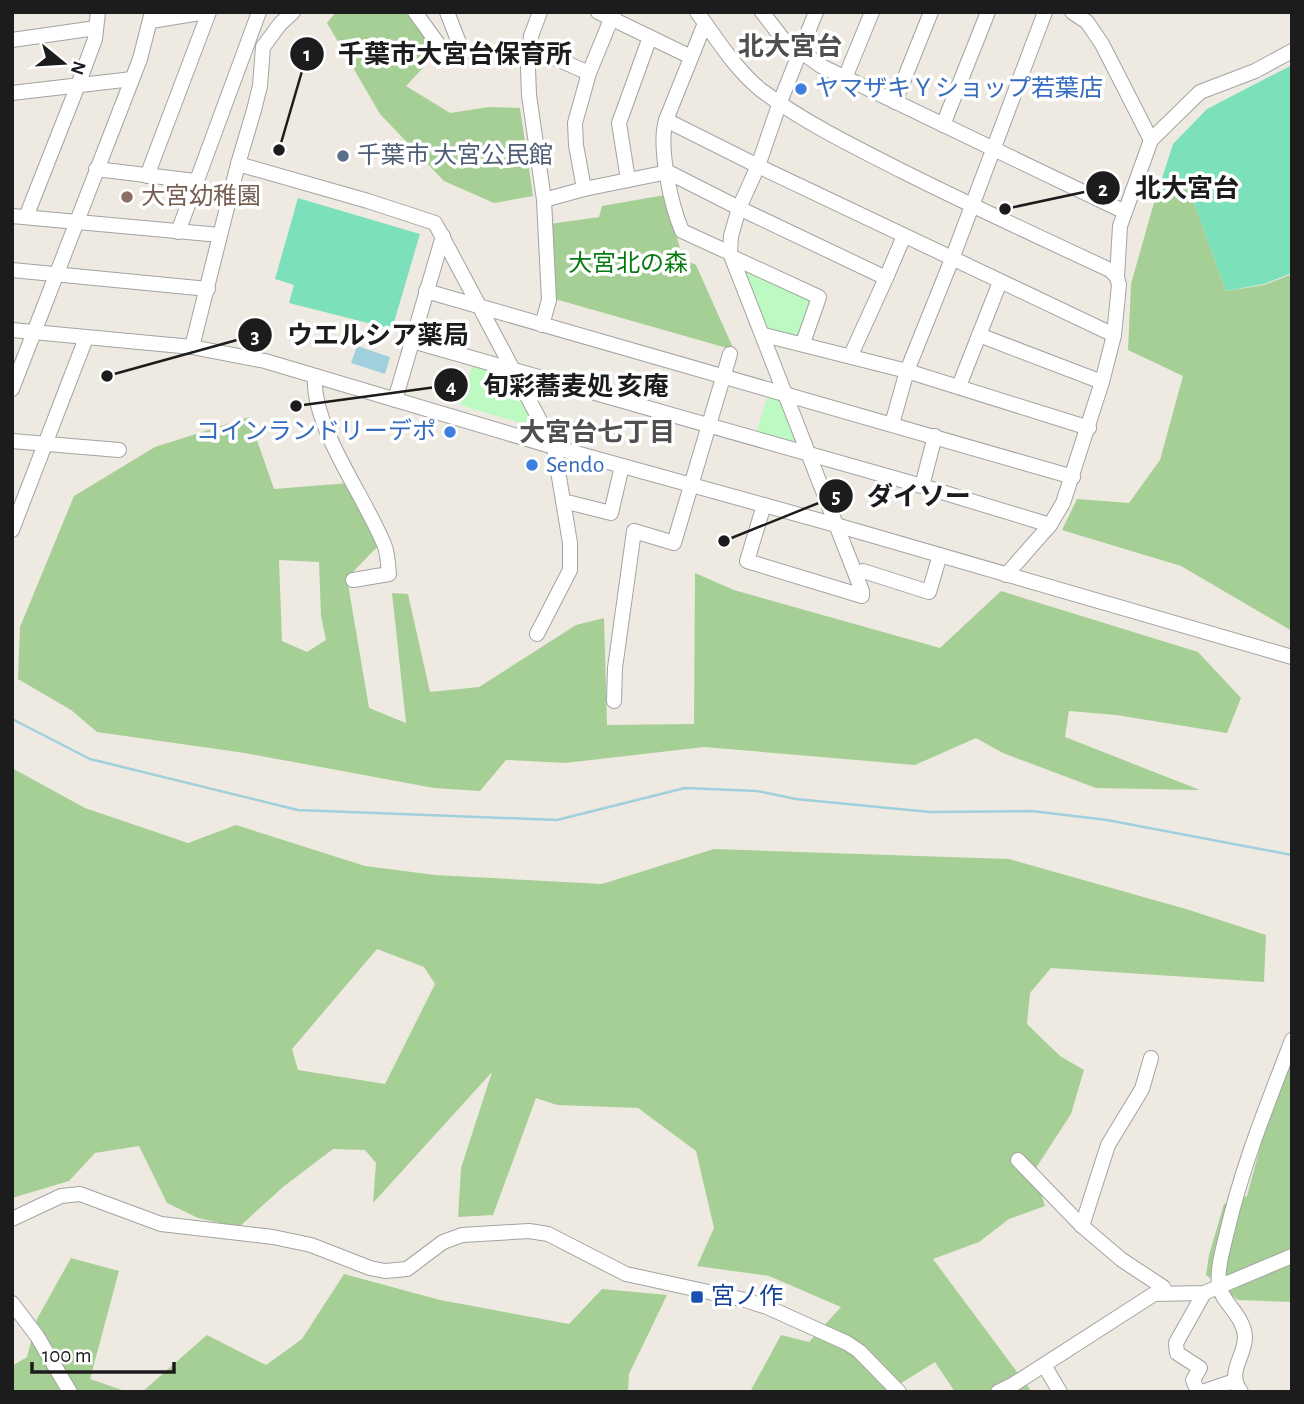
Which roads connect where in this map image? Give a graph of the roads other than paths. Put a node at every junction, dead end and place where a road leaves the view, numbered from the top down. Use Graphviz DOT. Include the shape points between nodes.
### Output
graph roads {
  1 [pos="98,12"];
  2 [pos="207,12"];
  3 [pos="259,12"];
  4 [pos="293,12"];
  5 [pos="415,12"];
  6 [pos="447,12"];
  7 [pos="540,12"];
  8 [pos="762,12"];
  9 [pos="816,12"];
  10 [pos="872,12"];
  11 [pos="931,12"];
  12 [pos="988,12"];
  13 [pos="1045,12"];
  14 [pos="1072,12"];
  15 [pos="607,14"];
  16 [pos="151,16"];
  17 [pos="701,17"];
  18 [pos="96,28"];
  19 [pos="650,37"];
  20 [pos="12,40"];
  21 [pos="529,47"];
  22 [pos="800,51"];
  23 [pos="1292,51"];
  24 [pos="463,52"];
  25 [pos="446,55"];
  26 [pos="691,57"];
  27 [pos="589,73"];
  28 [pos="845,78"];
  29 [pos="132,79"];
  30 [pos="78,85"];
  31 [pos="12,93"];
  32 [pos="780,102"];
  33 [pos="895,102"];
  34 [pos="666,120"];
  35 [pos="943,125"];
  36 [pos="1151,139"];
  37 [pos="993,149"];
  38 [pos="238,164"];
  39 [pos="758,166"];
  40 [pos="96,169"];
  41 [pos="668,172"];
  42 [pos="147,176"];
  43 [pos="628,180"];
  44 [pos="195,181"];
  45 [pos="584,189"];
  46 [pos="544,200"];
  47 [pos="971,205"];
  48 [pos="739,208"];
  49 [pos="1125,212"];
  50 [pos="19,216"];
  51 [pos="75,223"];
  52 [pos="178,232"];
  53 [pos="220,235"];
  54 [pos="443,236"];
  55 [pos="904,236"];
  56 [pos="731,255"];
  57 [pos="952,259"];
  58 [pos="12,270"];
  59 [pos="56,275"];
  60 [pos="1117,277"];
  61 [pos="886,278"];
  62 [pos="1000,282"];
  63 [pos="208,289"];
  64 [pos="426,291"];
  65 [pos="481,307"];
  66 [pos="542,325"];
  67 [pos="12,330"];
  68 [pos="34,332"];
  69 [pos="764,335"];
  70 [pos="979,335"];
  71 [pos="1114,335"];
  72 [pos="86,338"];
  73 [pos="412,341"];
  74 [pos="803,343"];
  75 [pos="192,348"];
  76 [pos="730,354"];
  77 [pos="851,355"];
  78 [pos="514,371"];
  79 [pos="907,371"];
  80 [pos="315,376"];
  81 [pos="723,376"];
  82 [pos="1102,382"];
  83 [pos="959,386"];
  84 [pos="12,389"];
  85 [pos="785,395"];
  86 [pos="395,400"];
  87 [pos="892,424"];
  88 [pos="709,425"];
  89 [pos="1088,428"];
  90 [pos="935,436"];
  91 [pos="12,441"];
  92 [pos="46,444"];
  93 [pos="554,447"];
  94 [pos="119,450"];
  95 [pos="808,454"];
  96 [pos="622,466"];
  97 [pos="1073,477"];
  98 [pos="692,485"];
  99 [pos="922,486"];
  100 [pos="563,501"];
  101 [pos="764,505"];
  102 [pos="836,525"];
  103 [pos="1050,525"];
  104 [pos="12,530"];
  105 [pos="940,555"];
  106 [pos="856,575"];
  107 [pos="1006,575"];
  108 [pos="353,580"];
  109 [pos="537,634"];
  110 [pos="1292,657"];
  111 [pos="614,701"];
  112 [pos="1292,1040"];
  113 [pos="1151,1058"];
  114 [pos="1018,1160"];
  115 [pos="12,1219"];
  116 [pos="1082,1226"];
  117 [pos="1292,1256"];
  118 [pos="1219,1287"];
  119 [pos="1166,1293"];
  120 [pos="1204,1293"];
  121 [pos="12,1303"];
  122 [pos="1044,1365"];
  123 [pos="1237,1387"];
  124 [pos="70,1392"];
  125 [pos="899,1392"];
  126 [pos="998,1392"];
  127 [pos="1060,1392"];
  128 [pos="1200,1392"];
  1 -- 18 [label="street"];
  2 -- 16 [label="street"];
  2 -- 42 [label="street"];
  3 -- 44 [label="street"];
  4 -- 38 [label="street" via="263,47 260,86"];
  5 -- 25 [label="street"];
  6 -- 24 [label="street"];
  7 -- 21 [label="street"];
  8 -- 22 [label="street" via="783,39"];
  9 -- 22 [label="street"];
  10 -- 28 [label="street"];
  11 -- 33 [label="street"];
  12 -- 35 [label="street"];
  13 -- 37 [label="street"];
  14 -- 36 [label="street" via="1087,22 1102,44"];
  15 -- 19 [label="street"];
  15 -- 27 [label="street"];
  16 -- 29 [label="street"];
  17 -- 26 [label="street"];
  17 -- 32 [label="street" via="745,75"];
  18 -- 20 [label="street"];
  18 -- 30 [label="street"];
  19 -- 26 [label="street"];
  19 -- 43 [label="street" via="619,123"];
  21 -- 27 [label="street"];
  21 -- 46 [label="street" via="529,95"];
  22 -- 28 [label="street"];
  22 -- 32 [label="street"];
  23 -- 36 [label="street" via="1200,92"];
  26 -- 34 [label="street"];
  27 -- 45 [label="street" via="575,123"];
  28 -- 33 [label="street"];
  29 -- 30 [label="street"];
  29 -- 40 [label="street"];
  30 -- 31 [label="street"];
  30 -- 50 [label="street"];
  32 -- 39 [label="street"];
  32 -- 47 [label="street" via="831,136"];
  33 -- 35 [label="street"];
  34 -- 39 [label="street"];
  34 -- 41 [label="street" via="663,145"];
  35 -- 37 [label="street"];
  36 -- 49 [label="street"];
  37 -- 47 [label="street"];
  37 -- 49 [label="street"];
  38 -- 53 [label="street"];
  38 -- 54 [label="street" via="435,223"];
  39 -- 48 [label="street"];
  39 -- 55 [label="street"];
  40 -- 42 [label="street"];
  40 -- 51 [label="street"];
  41 -- 43 [label="street"];
  41 -- 48 [label="street"];
  41 -- 56 [label="street" via="682,231"];
  42 -- 44 [label="street"];
  43 -- 45 [label="street"];
  44 -- 52 [label="street"];
  45 -- 46 [label="street"];
  46 -- 66 [label="street" via="549,300"];
  47 -- 57 [label="street"];
  47 -- 60 [label="street"];
  48 -- 56 [label="street"];
  48 -- 61 [label="street"];
  49 -- 60 [label="street"];
  50 -- 51 [label="street"];
  51 -- 52 [label="street"];
  51 -- 59 [label="street"];
  52 -- 53 [label="street"];
  53 -- 63 [label="street"];
  54 -- 64 [label="street"];
  54 -- 65 [label="street"];
  55 -- 57 [label="street"];
  55 -- 61 [label="street"];
  56 -- 69 [label="street"];
  56 -- 74 [label="street" via="819,297"];
  57 -- 62 [label="street"];
  57 -- 79 [label="street"];
  58 -- 59 [label="street"];
  59 -- 63 [label="street"];
  59 -- 68 [label="street"];
  60 -- 71 [label="street"];
  61 -- 77 [label="street"];
  62 -- 70 [label="street"];
  62 -- 71 [label="street"];
  63 -- 75 [label="street"];
  64 -- 65 [label="street"];
  64 -- 73 [label="street"];
  65 -- 66 [label="street"];
  65 -- 78 [label="street"];
  66 -- 81 [label="street"];
  67 -- 68 [label="street"];
  68 -- 72 [label="street"];
  68 -- 84 [label="street"];
  69 -- 74 [label="street"];
  69 -- 85 [label="street"];
  70 -- 82 [label="street"];
  70 -- 83 [label="street"];
  71 -- 82 [label="street"];
  72 -- 75 [label="street"];
  72 -- 92 [label="street"];
  73 -- 78 [label="street"];
  73 -- 86 [label="street"];
  74 -- 77 [label="street"];
  75 -- 80 [label="street" via="265,361"];
  76 -- 81 [label="street"];
  77 -- 79 [label="street"];
  78 -- 88 [label="street"];
  78 -- 93 [label="street"];
  79 -- 83 [label="street"];
  79 -- 87 [label="street"];
  80 -- 86 [label="street"];
  80 -- 108 [label="street" via="326,428 386,549 389,574"];
  81 -- 85 [label="street"];
  81 -- 88 [label="street"];
  82 -- 89 [label="street"];
  83 -- 89 [label="street"];
  85 -- 87 [label="street"];
  85 -- 95 [label="street"];
  86 -- 93 [label="street"];
  87 -- 90 [label="street"];
  88 -- 95 [label="street"];
  88 -- 98 [label="street"];
  89 -- 97 [label="street"];
  90 -- 97 [label="street"];
  90 -- 99 [label="street"];
  91 -- 92 [label="street"];
  92 -- 94 [label="street"];
  92 -- 104 [label="street"];
  93 -- 96 [label="street"];
  93 -- 100 [label="street"];
  95 -- 99 [label="street"];
  95 -- 102 [label="street"];
  96 -- 98 [label="street"];
  96 -- 100 [label="street" via="611,513"];
  97 -- 103 [label="street"];
  98 -- 101 [label="street"];
  98 -- 111 [label="street" via="674,543 634,531"];
  99 -- 103 [label="street"];
  100 -- 109 [label="street" via="570,570"];
  101 -- 102 [label="street"];
  101 -- 106 [label="street" via="747,561 862,596"];
  102 -- 105 [label="street"];
  102 -- 106 [label="street"];
  103 -- 107 [label="street"];
  105 -- 106 [label="street" via="929,592 863,571"];
  105 -- 107 [label="street"];
  107 -- 110 [label="street"];
  112 -- 118 [label="street" via="1238,1184 1220,1262"];
  113 -- 116 [label="street" via="1142,1089 1108,1145"];
  114 -- 116 [label="street"];
  115 -- 125 [label="street" via="61,1196 80,1195 160,1224 311,1245 385,1271 407,1269 443,1242 462,1235 548,1234 626,1274 745,1300 834,1335 859,1351"];
  116 -- 119 [label="street"];
  117 -- 118 [label="street"];
  118 -- 120 [label="street"];
  118 -- 123 [label="street" via="1244,1328 1234,1373"];
  119 -- 120 [label="street"];
  119 -- 122 [label="street" via="1143,1300"];
  120 -- 128 [label="street" via="1176,1343 1177,1353 1200,1368 1193,1380"];
  121 -- 124 [label="street"];
  122 -- 126 [label="street"];
  122 -- 127 [label="street"];
  123 -- 128 [label="street"];
}
